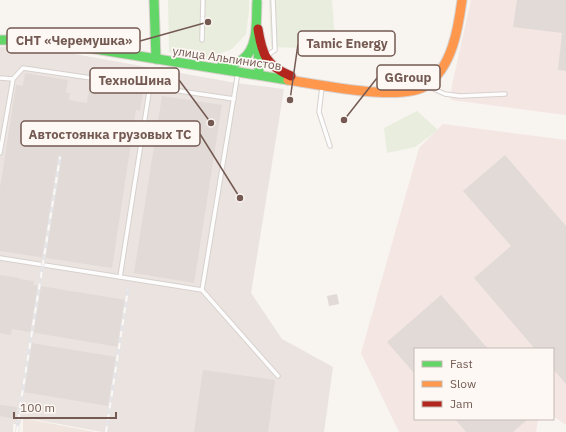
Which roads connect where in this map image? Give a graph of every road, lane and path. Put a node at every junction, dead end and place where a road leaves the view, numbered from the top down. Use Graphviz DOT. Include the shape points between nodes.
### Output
graph roads {
  1 [pos="154,0"];
  2 [pos="203,0"];
  3 [pos="273,0"];
  4 [pos="462,0"];
  5 [pos="257,1"];
  6 [pos="258,27"];
  7 [pos="0,40"];
  8 [pos="202,40"];
  9 [pos="265,57"];
  10 [pos="156,59"];
  11 [pos="193,65"];
  12 [pos="238,71"];
  13 [pos="259,75"];
  14 [pos="0,78"];
  15 [pos="13,79"];
  16 [pos="320,83"];
  17 [pos="150,86"];
  18 [pos="426,86"];
  19 [pos="504,94"];
  20 [pos="234,99"];
  21 [pos="330,146"];
  22 [pos="0,153"];
  23 [pos="0,258"];
  24 [pos="120,277"];
  25 [pos="202,290"];
  26 [pos="278,376"];
  1 -- 10 [label="main road"];
  2 -- 8 [label="lane"];
  3 -- 9 [label="lane" via="275,50"];
  4 -- 18 [label="main road" via="451,51 442,69"];
  5 -- 6 [label="main road"];
  5 -- 11 [label="main road" via="252,48 244,59 229,65"];
  6 -- 9 [label="main road"];
  6 -- 13 [label="main road"];
  7 -- 10 [label="main road, улица Альпинистов" via="39,40"];
  9 -- 16 [label="main road" via="286,74"];
  10 -- 11 [label="main road, улица Альпинистов"];
  11 -- 12 [label="main road, улица Альпинистов"];
  12 -- 13 [label="main road, улица Альпинистов"];
  12 -- 20 [label="lane"];
  13 -- 16 [label="main road, улица Альпинистов"];
  14 -- 15 [label="lane"];
  15 -- 17 [label="lane" via="22,68"];
  15 -- 22 [label="lane"];
  16 -- 18 [label="main road, улица Альпинистов" via="376,93 413,91"];
  16 -- 21 [label="lane" via="319,112"];
  17 -- 20 [label="lane"];
  17 -- 24 [label="lane"];
  18 -- 19 [label="lane" via="445,94 460,96"];
  20 -- 25 [label="lane"];
  23 -- 24 [label="lane"];
  24 -- 25 [label="lane"];
  25 -- 26 [label="lane"];
}
